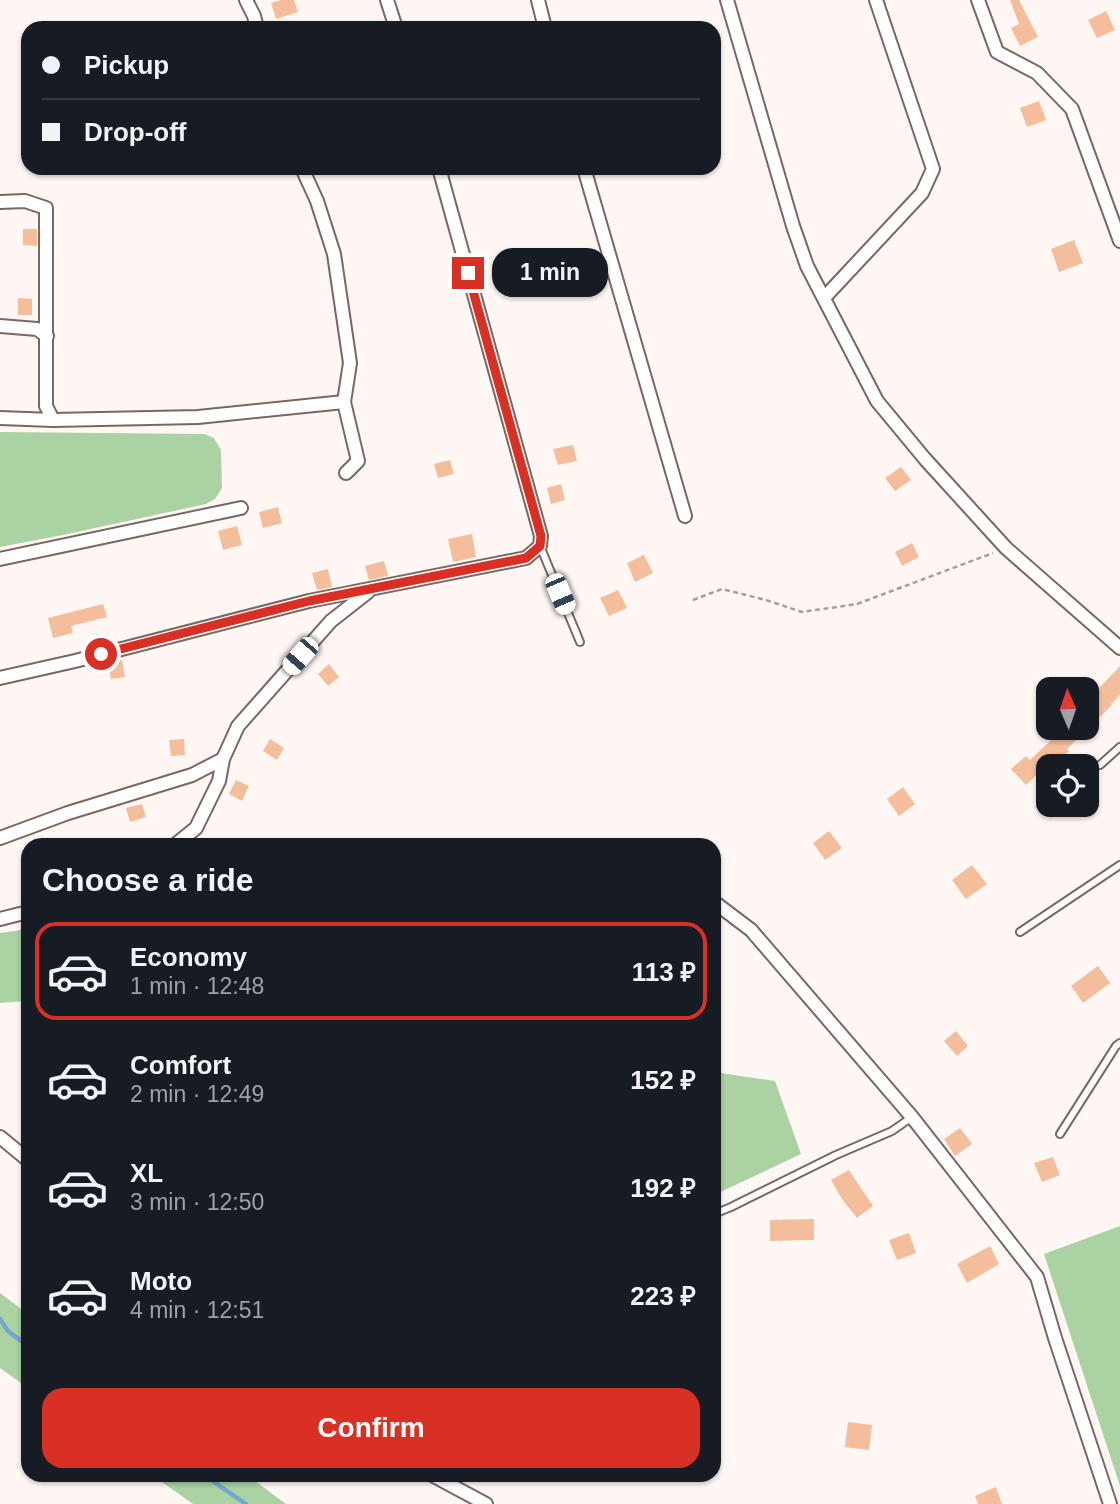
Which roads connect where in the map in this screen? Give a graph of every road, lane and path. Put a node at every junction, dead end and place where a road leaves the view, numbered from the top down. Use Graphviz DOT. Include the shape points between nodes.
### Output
graph roads {
  1 [pos="246,0"];
  2 [pos="387,0"];
  3 [pos="538,0"];
  4 [pos="727,0"];
  5 [pos="876,0"];
  6 [pos="978,0"];
  7 [pos="255,21"];
  8 [pos="394,21"];
  9 [pos="543,21"];
  10 [pos="305,175"];
  11 [pos="441,175"];
  12 [pos="586,175"];
  13 [pos="0,202"];
  14 [pos="1120,241"];
  15 [pos="824,298"];
  16 [pos="0,326"];
  17 [pos="47,336"];
  18 [pos="344,402"];
  19 [pos="0,418"];
  20 [pos="53,420"];
  21 [pos="346,473"];
  22 [pos="241,508"];
  23 [pos="685,516"];
  24 [pos="540,546"];
  25 [pos="1006,548"];
  26 [pos="0,559"];
  27 [pos="371,590"];
  28 [pos="693,600"];
  29 [pos="580,642"];
  30 [pos="1120,648"];
  31 [pos="0,678"];
  32 [pos="1120,747"];
  33 [pos="223,760"];
  34 [pos="1100,765"];
  35 [pos="0,838"];
  36 [pos="184,838"];
  37 [pos="1120,865"];
  38 [pos="721,907"];
  39 [pos="21,914"];
  40 [pos="0,919"];
  41 [pos="1020,932"];
  42 [pos="1120,1043"];
  43 [pos="912,1116"];
  44 [pos="1060,1134"];
  45 [pos="0,1137"];
  46 [pos="21,1154"];
  47 [pos="721,1211"];
  48 [pos="445,1482"];
  49 [pos="486,1504"];
  50 [pos="1110,1504"];
  1 -- 7 [label="street"];
  2 -- 8 [label="street"];
  3 -- 9 [label="street"];
  4 -- 15 [label="street" via="793,226"];
  5 -- 15 [label="street" via="933,169 922,193"];
  6 -- 14 [label="street" via="997,52 1037,73 1072,109"];
  10 -- 18 [label="street" via="334,254 350,363"];
  11 -- 24 [label="street" via="541,536"];
  12 -- 23 [label="street"];
  13 -- 17 [label="street" via="24,201 46,208"];
  15 -- 25 [label="street" via="877,401"];
  16 -- 17 [label="street" via="37,329"];
  17 -- 20 [label="street" via="46,405"];
  18 -- 20 [label="street" via="198,417"];
  18 -- 21 [label="street" via="358,461"];
  19 -- 20 [label="street"];
  22 -- 26 [label="street"];
  24 -- 27 [label="street" via="526,558"];
  24 -- 29 [label="lane"];
  25 -- 28 [label="path" via="857,604 802,612 722,589"];
  25 -- 30 [label="street"];
  27 -- 31 [label="street" via="309,601"];
  27 -- 33 [label="street" via="331,621 238,726"];
  32 -- 34 [label="lane"];
  33 -- 35 [label="street" via="192,775"];
  33 -- 36 [label="street" via="219,781 196,828"];
  37 -- 41 [label="lane"];
  38 -- 43 [label="street" via="751,930"];
  39 -- 40 [label="street"];
  42 -- 44 [label="lane"];
  43 -- 47 [label="lane" via="891,1131"];
  43 -- 50 [label="street" via="1037,1277"];
  45 -- 46 [label="street"];
  48 -- 49 [label="street"];
}
